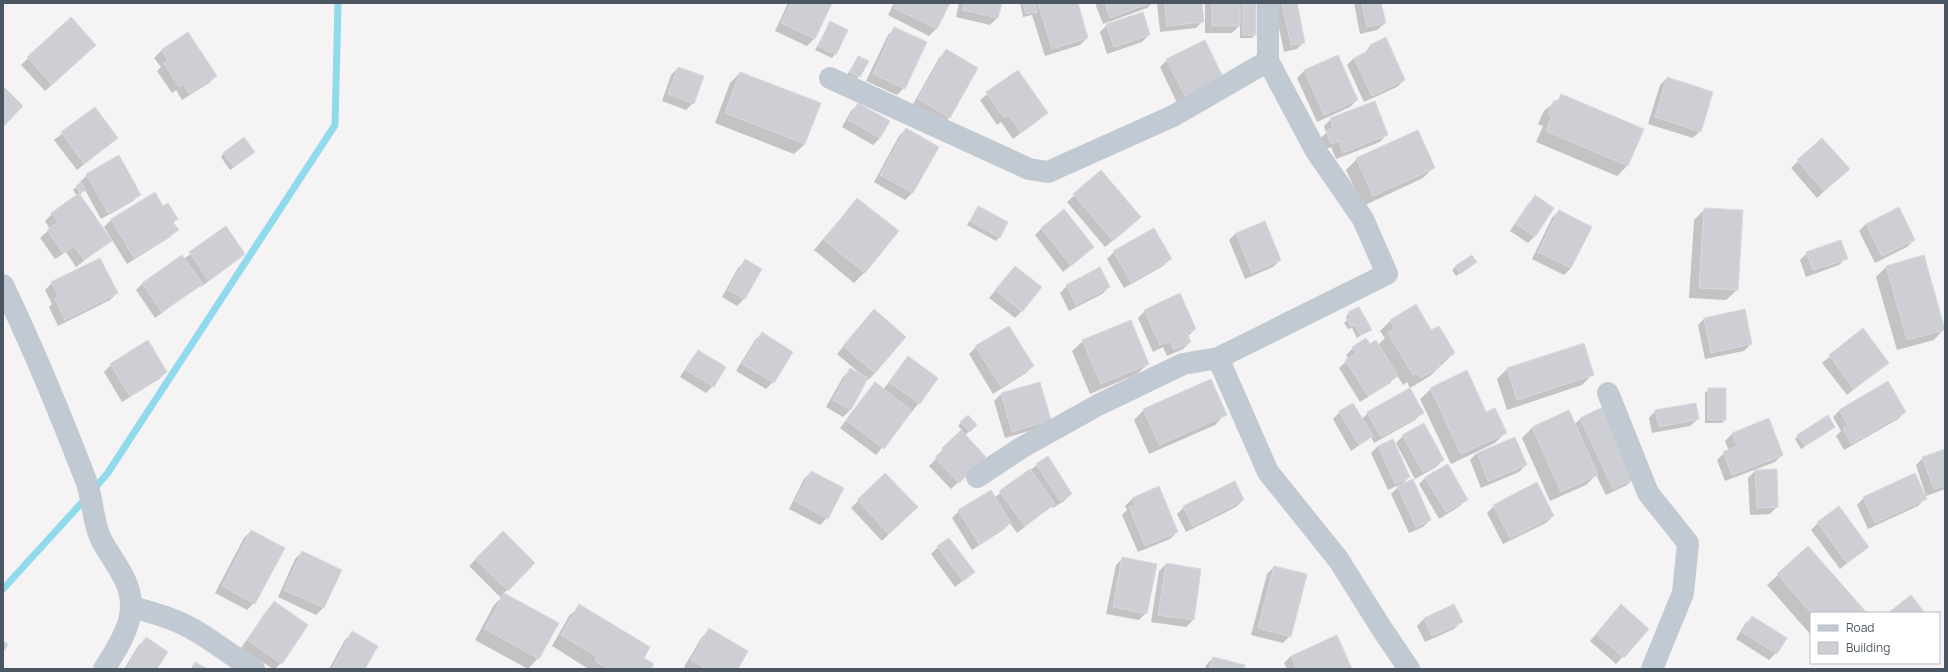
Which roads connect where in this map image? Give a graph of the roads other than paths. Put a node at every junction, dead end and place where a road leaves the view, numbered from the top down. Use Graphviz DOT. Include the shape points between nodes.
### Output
graph roads {
  1 [pos="1268,3"];
  2 [pos="1268,61"];
  3 [pos="830,78"];
  4 [pos="3,285"];
  5 [pos="1218,358"];
  6 [pos="1608,393"];
  7 [pos="977,477"];
  8 [pos="132,607"];
  9 [pos="104,669"];
  10 [pos="254,669"];
  11 [pos="1409,669"];
  12 [pos="1652,669"];
  1 -- 2 [label="street"];
  2 -- 3 [label="street" via="1172,116 1048,172 1029,168"];
  2 -- 5 [label="street" via="1316,151 1363,219 1387,274"];
  4 -- 8 [label="street" via="64,424 86,480 100,536 122,573 130,592"];
  5 -- 7 [label="street" via="1183,364 1098,405 1021,448"];
  5 -- 11 [label="street" via="1268,472 1338,559"];
  6 -- 12 [label="street" via="1648,493 1688,543 1684,593"];
  8 -- 9 [label="street" via="118,647"];
  8 -- 10 [label="street" via="176,621"];
}
